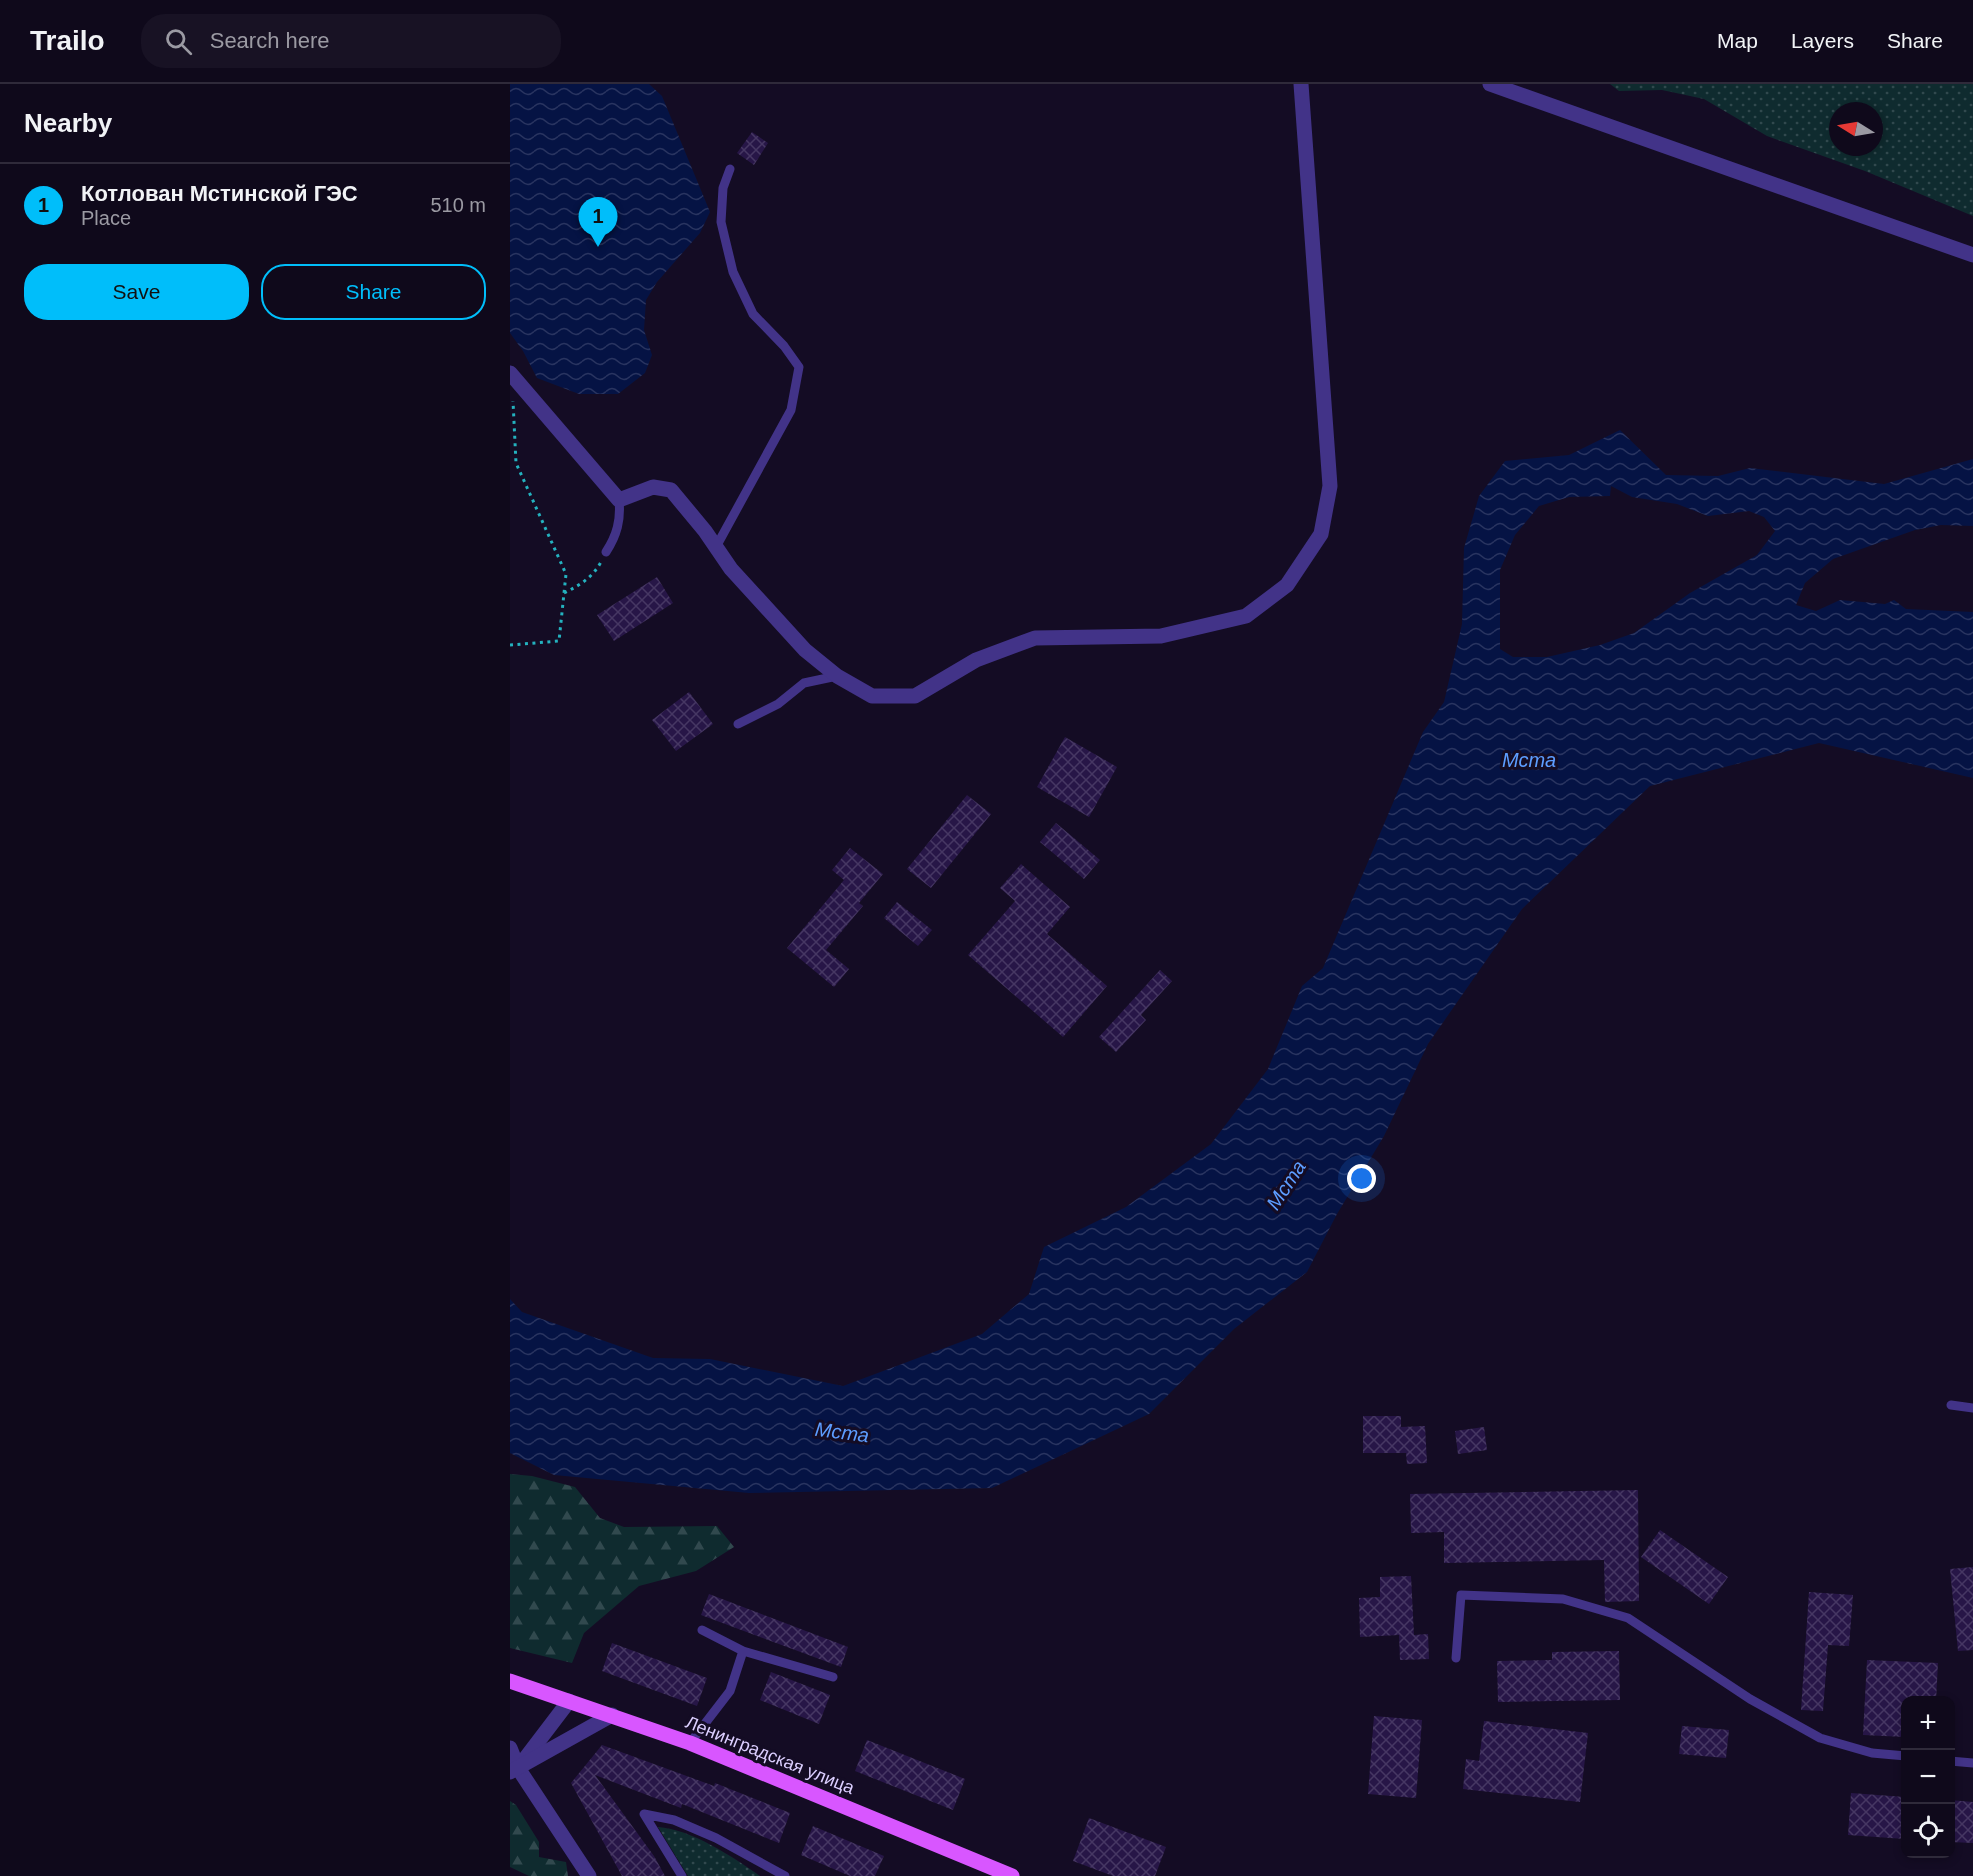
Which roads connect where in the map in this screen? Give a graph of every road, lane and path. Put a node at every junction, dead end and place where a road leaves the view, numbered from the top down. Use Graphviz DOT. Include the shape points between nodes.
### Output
graph roads {
  1 [pos="1301,84"];
  2 [pos="1490,84"];
  3 [pos="730,169"];
  4 [pos="1973,255"];
  5 [pos="511,374"];
  6 [pos="619,500"];
  7 [pos="716,547"];
  8 [pos="606,552"];
  9 [pos="564,593"];
  10 [pos="510,645"];
  11 [pos="837,676"];
  12 [pos="738,724"];
  13 [pos="1951,1405"];
  14 [pos="1973,1408"];
  15 [pos="702,1630"];
  16 [pos="743,1651"];
  17 [pos="1456,1658"];
  18 [pos="833,1677"];
  19 [pos="510,1681"];
  20 [pos="569,1701"];
  21 [pos="612,1715"];
  22 [pos="690,1743"];
  23 [pos="510,1748"];
  24 [pos="1901,1756"];
  25 [pos="1955,1761"];
  26 [pos="1973,1763"];
  27 [pos="514,1770"];
  28 [pos="589,1876"];
  29 [pos="682,1876"];
  30 [pos="785,1876"];
  31 [pos="1012,1876"];
  1 -- 11 [label="street" via="1330,486 1321,534 1287,585 1246,616 1161,636 1035,639 976,660 915,696 872,696"];
  2 -- 4 [label="street"];
  3 -- 7 [label="lane" via="723,188 721,222 733,272 753,314 799,368 791,410"];
  5 -- 6 [label="street"];
  5 -- 9 [label="path" via="516,464 566,574"];
  6 -- 7 [label="street" via="652,487 671,490"];
  6 -- 8 [label="lane" via="621,518"];
  7 -- 11 [label="street" via="765,608"];
  8 -- 9 [label="path" via="596,572"];
  9 -- 10 [label="path" via="560,641"];
  11 -- 12 [label="lane" via="804,683 778,704"];
  13 -- 14 [label="lane"];
  15 -- 16 [label="lane"];
  16 -- 18 [label="lane"];
  16 -- 22 [label="lane" via="730,1691"];
  17 -- 24 [label="lane" via="1461,1595 1563,1599 1628,1618 1750,1699 1820,1738 1872,1753"];
  19 -- 20 [label="main road, Ленинградская улица"];
  20 -- 21 [label="main road, Ленинградская улица"];
  20 -- 27 [label="street"];
  21 -- 22 [label="main road, Ленинградская улица"];
  21 -- 27 [label="street"];
  22 -- 31 [label="main road, Ленинградская улица"];
  23 -- 27 [label="street"];
  25 -- 26 [label="lane"];
  27 -- 28 [label="street"];
  29 -- 30 [label="lane" via="644,1814 674,1820 716,1838"];
}
